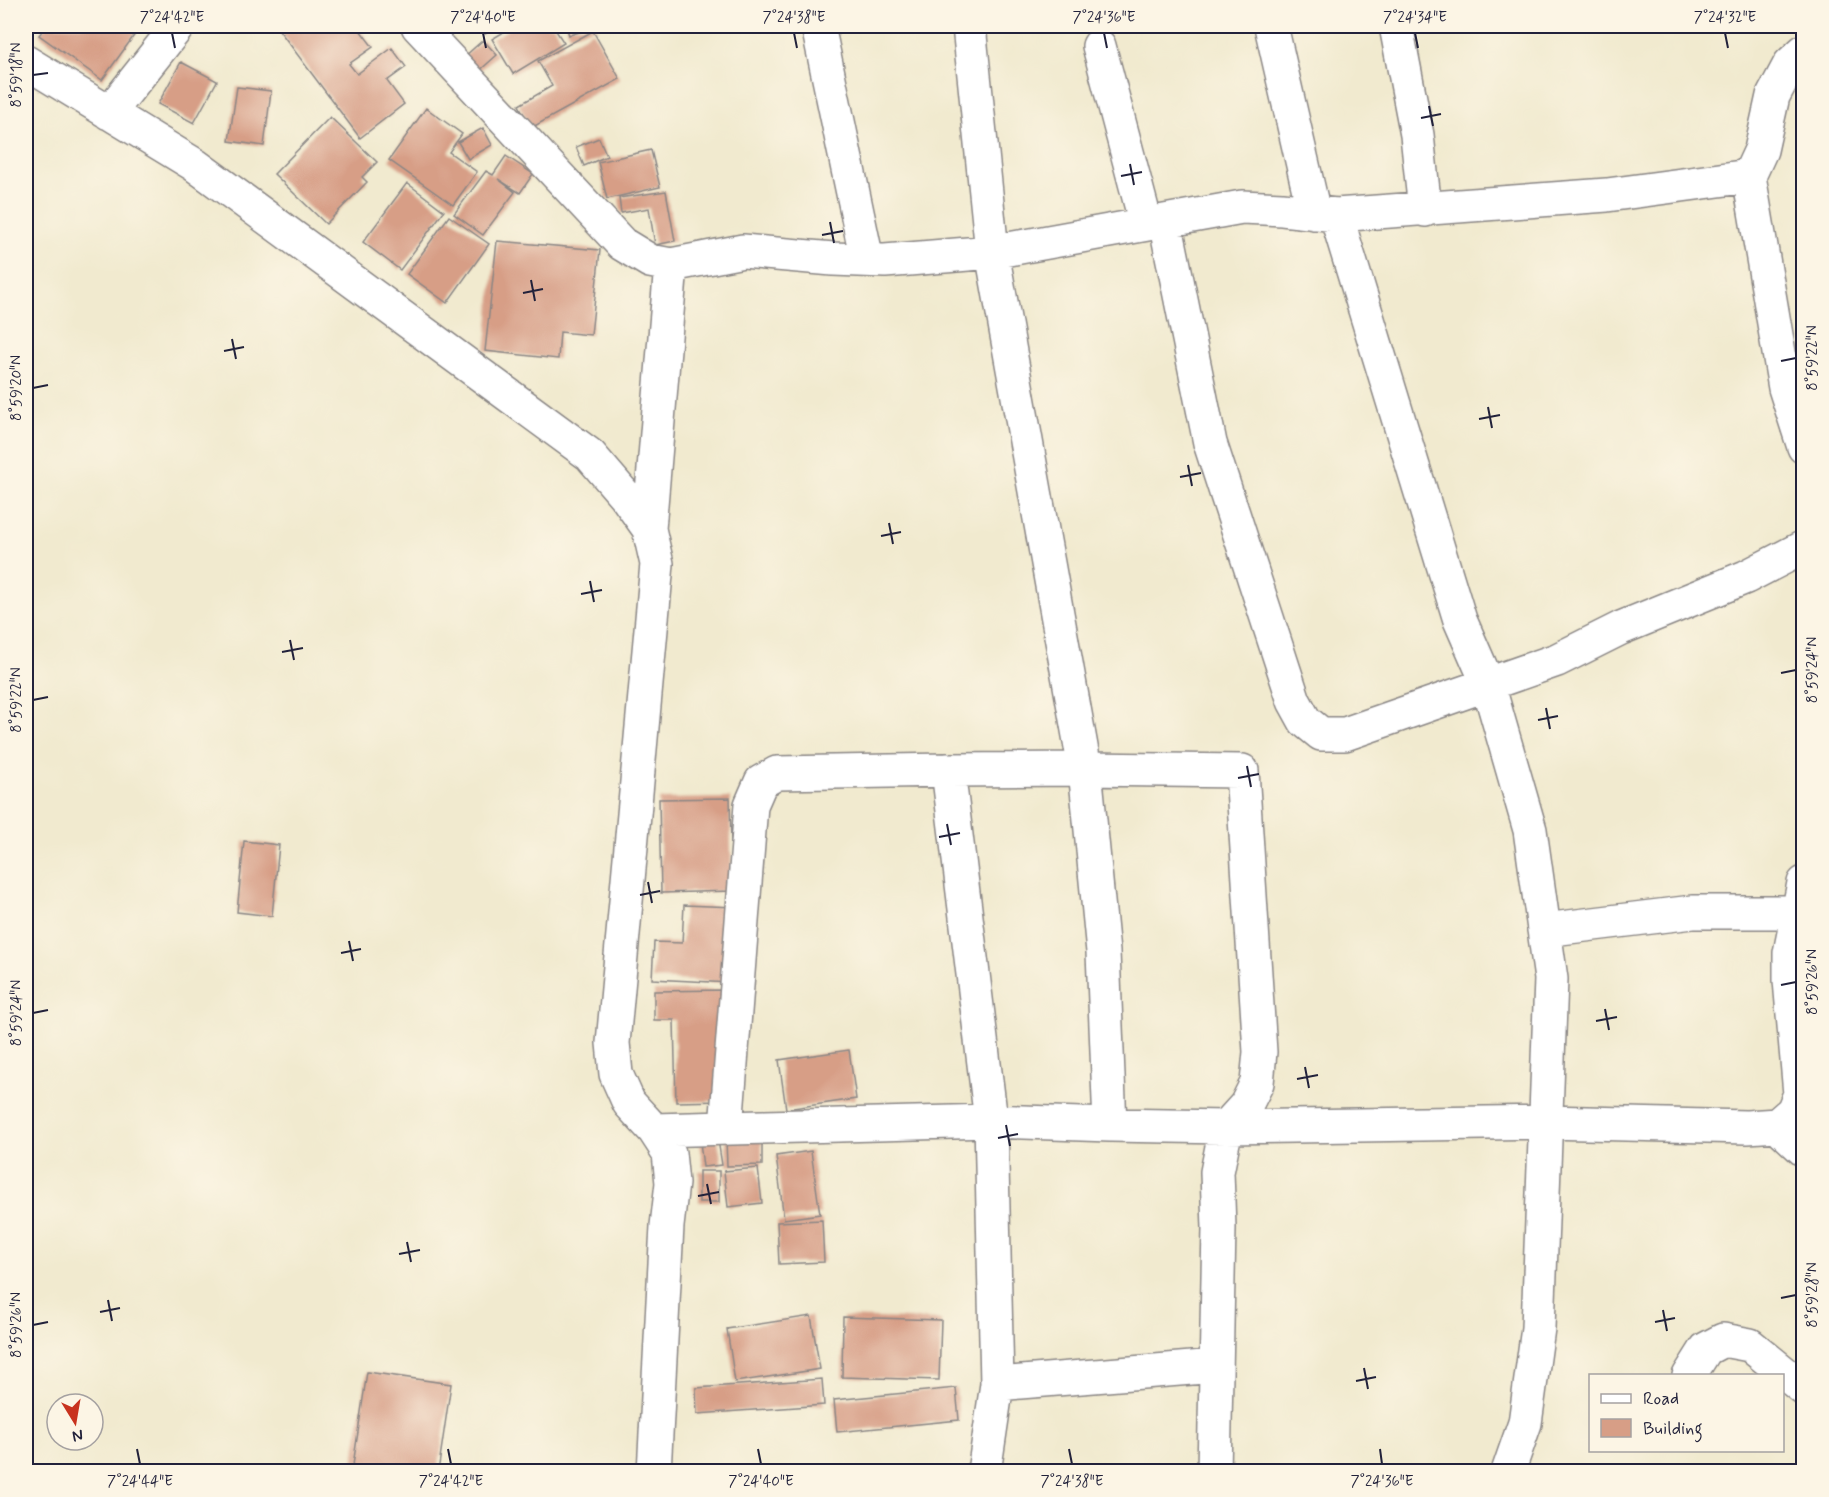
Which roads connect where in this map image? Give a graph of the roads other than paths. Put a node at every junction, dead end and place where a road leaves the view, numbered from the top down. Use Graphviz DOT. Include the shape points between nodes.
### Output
graph roads {
  1 [pos="178,26"];
  2 [pos="418,26"];
  3 [pos="818,26"];
  4 [pos="969,26"];
  5 [pos="1271,26"];
  6 [pos="1396,26"];
  7 [pos="1100,46"];
  8 [pos="1803,51"];
  9 [pos="26,62"];
  10 [pos="110,113"];
  11 [pos="1749,176"];
  12 [pos="1425,210"];
  13 [pos="1325,214"];
  14 [pos="1156,223"];
  15 [pos="992,252"];
  16 [pos="867,260"];
  17 [pos="671,265"];
  18 [pos="1803,447"];
  19 [pos="649,529"];
  20 [pos="1803,547"];
  21 [pos="1488,684"];
  22 [pos="1085,769"];
  23 [pos="948,770"];
  24 [pos="1801,897"];
  25 [pos="1544,930"];
  26 [pos="991,1121"];
  27 [pos="1546,1122"];
  28 [pos="1110,1125"];
  29 [pos="1777,1125"];
  30 [pos="1226,1127"];
  31 [pos="726,1128"];
  32 [pos="654,1130"];
  33 [pos="1803,1150"];
  34 [pos="1216,1366"];
  35 [pos="1690,1374"];
  36 [pos="997,1384"];
  37 [pos="1803,1389"];
  38 [pos="654,1472"];
  39 [pos="984,1472"];
  40 [pos="1214,1472"];
  41 [pos="1508,1472"];
  1 -- 10 [label="street"];
  2 -- 17 [label="street" via="622,244 650,261"];
  3 -- 16 [label="street"];
  4 -- 15 [label="street"];
  5 -- 13 [label="street"];
  6 -- 12 [label="street" via="1417,135"];
  7 -- 14 [label="street"];
  8 -- 11 [label="street" via="1790,64 1773,96 1761,150"];
  9 -- 10 [label="street"];
  10 -- 19 [label="street" via="195,165 590,455"];
  11 -- 12 [label="street" via="1607,195"];
  11 -- 18 [label="street" via="1785,388"];
  12 -- 13 [label="street"];
  13 -- 14 [label="street" via="1242,207"];
  13 -- 21 [label="street" via="1460,620"];
  14 -- 15 [label="street"];
  14 -- 21 [label="street" via="1210,443 1294,701 1305,721 1321,734 1345,734"];
  15 -- 16 [label="street"];
  15 -- 22 [label="street"];
  16 -- 17 [label="street" via="743,251"];
  17 -- 19 [label="street"];
  19 -- 32 [label="street" via="657,564 613,1043 616,1074 629,1103"];
  20 -- 21 [label="street" via="1746,577 1621,628 1557,660"];
  21 -- 25 [label="street" via="1530,830"];
  22 -- 23 [label="street"];
  22 -- 28 [label="street" via="1103,952"];
  22 -- 30 [label="street" via="1242,771 1260,1052 1257,1083 1246,1105"];
  23 -- 26 [label="street"];
  23 -- 31 [label="street" via="777,773 761,782 750,805"];
  24 -- 25 [label="street"];
  24 -- 29 [label="street" via="1790,954 1800,1094 1794,1111"];
  25 -- 27 [label="street" via="1551,979"];
  26 -- 28 [label="street"];
  26 -- 31 [label="street"];
  26 -- 36 [label="street"];
  27 -- 29 [label="street"];
  27 -- 30 [label="street"];
  27 -- 41 [label="street" via="1538,1328 1525,1423"];
  28 -- 30 [label="street"];
  29 -- 33 [label="street"];
  30 -- 34 [label="street" via="1217,1172"];
  31 -- 32 [label="street"];
  32 -- 38 [label="street" via="669,1154 672,1183"];
  34 -- 36 [label="street"];
  34 -- 40 [label="street"];
  35 -- 37 [label="street" via="1706,1349 1723,1340 1750,1345"];
  36 -- 39 [label="street"];
}
